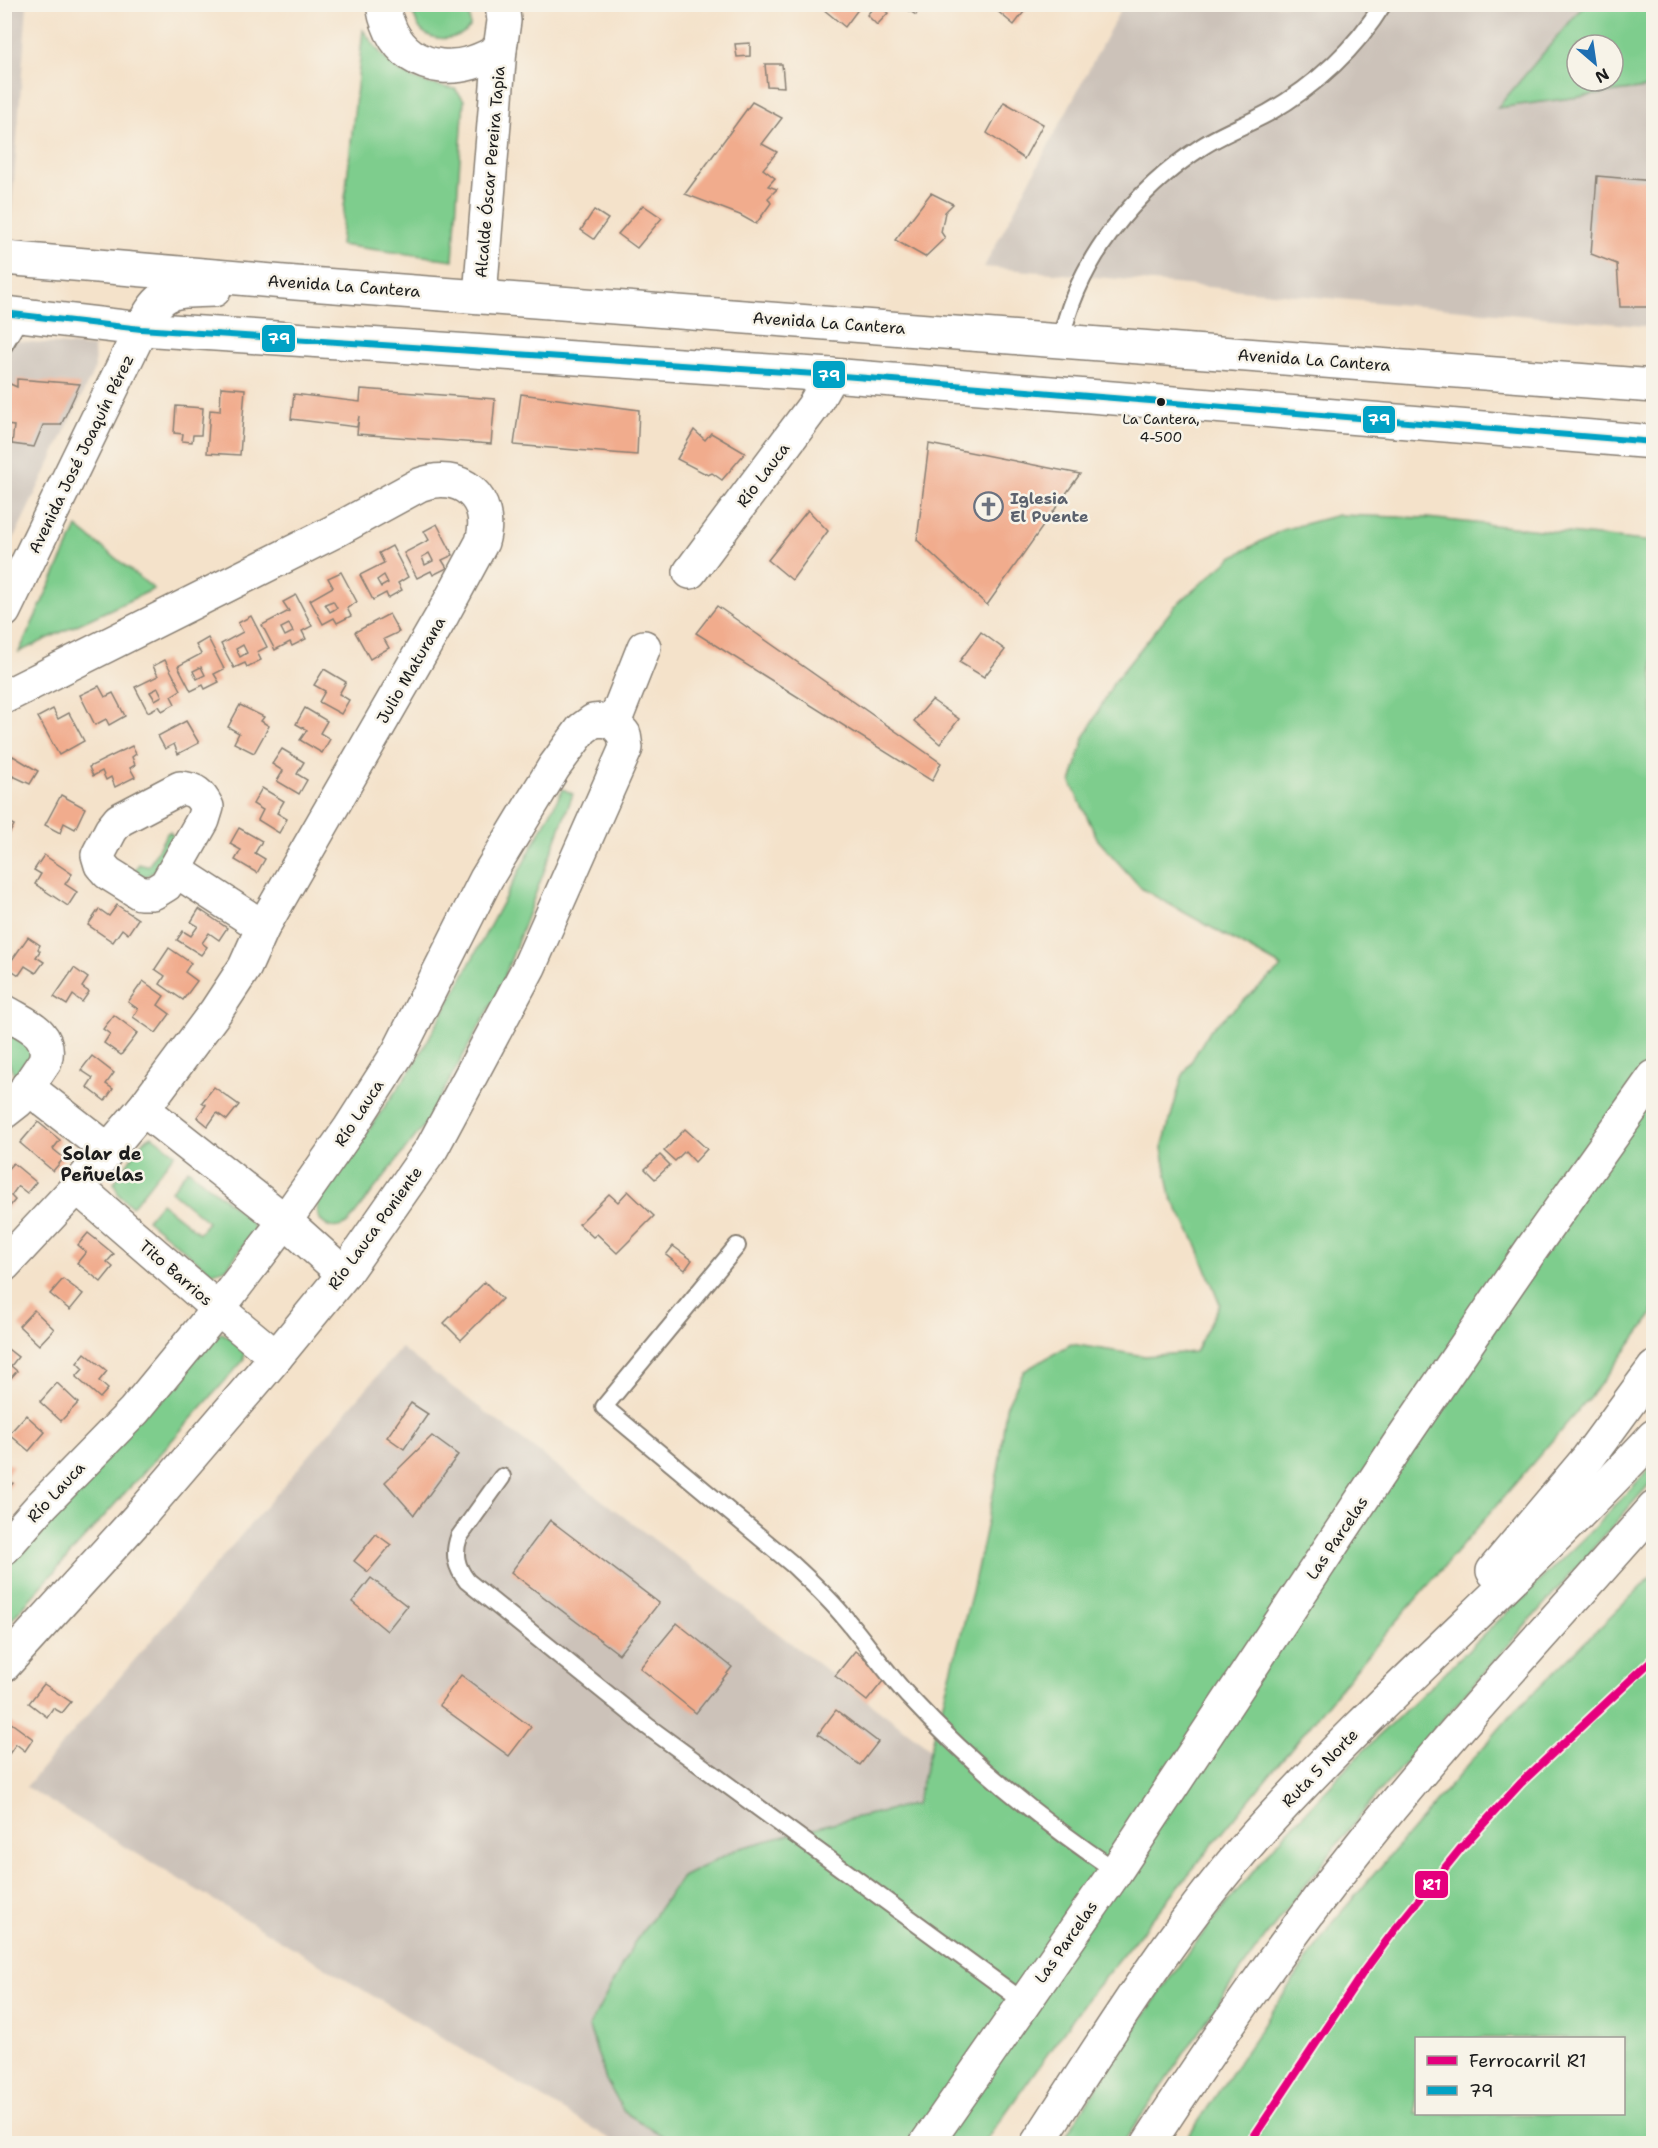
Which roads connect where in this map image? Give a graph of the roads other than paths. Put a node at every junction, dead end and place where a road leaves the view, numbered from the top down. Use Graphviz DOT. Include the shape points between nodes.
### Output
graph roads {
  1 [pos="384,4"];
  2 [pos="502,4"];
  3 [pos="1383,4"];
  4 [pos="500,49"];
  5 [pos="4,258"];
  6 [pos="296,283"];
  7 [pos="480,296"];
  8 [pos="13,314"];
  9 [pos="141,329"];
  10 [pos="1061,341"];
  11 [pos="4,345"];
  12 [pos="831,375"];
  13 [pos="1653,386"];
  14 [pos="1653,442"];
  15 [pos="690,572"];
  16 [pos="4,611"];
  17 [pos="644,647"];
  18 [pos="4,697"];
  19 [pos="614,723"];
  20 [pos="175,870"];
  21 [pos="263,927"];
  22 [pos="4,1011"];
  23 [pos="1653,1077"];
  24 [pos="27,1087"];
  25 [pos="143,1109"];
  26 [pos="4,1112"];
  27 [pos="108,1150"];
  28 [pos="76,1187"];
  29 [pos="285,1221"];
  30 [pos="737,1246"];
  31 [pos="4,1265"];
  32 [pos="344,1274"];
  33 [pos="218,1309"];
  34 [pos="276,1357"];
  35 [pos="1653,1368"];
  36 [pos="1653,1436"];
  37 [pos="502,1477"];
  38 [pos="1653,1508"];
  39 [pos="1653,1537"];
  40 [pos="4,1548"];
  41 [pos="4,1665"];
  42 [pos="1472,1710"];
  43 [pos="1333,1753"];
  44 [pos="1116,1871"];
  45 [pos="1024,2002"];
  46 [pos="1086,2069"];
  47 [pos="926,2144"];
  48 [pos="1021,2144"];
  49 [pos="1037,2144"];
  50 [pos="1148,2144"];
  1 -- 4 [label="main road, Alcalde Óscar Pereira Tapia" via="394,36 427,63 458,67 479,62"];
  2 -- 4 [label="main road, Alcalde Óscar Pereira Tapia"];
  3 -- 10 [label="lane" via="1350,49 1324,74 1296,96 1203,146 1149,189 1102,244 1083,276 1065,318"];
  4 -- 7 [label="main road, Alcalde Óscar Pereira Tapia"];
  5 -- 6 [label="main road, Avenida La Cantera"];
  6 -- 7 [label="main road, Avenida La Cantera"];
  6 -- 9 [label="main road, Avenida José Joaquín Pérez" via="244,290 179,291 160,298"];
  7 -- 10 [label="main road, Avenida La Cantera"];
  8 -- 9 [label="main road"];
  8 -- 11 [label="lane"];
  9 -- 12 [label="main road"];
  9 -- 16 [label="main road, Avenida José Joaquín Pérez"];
  10 -- 13 [label="main road, Avenida La Cantera"];
  12 -- 14 [label="main road"];
  12 -- 15 [label="main road, Río Lauca" via="813,407"];
  17 -- 19 [label="main road"];
  18 -- 21 [label="main road, Julio Maturana" via="419,485 445,479 469,489 483,509 482,542"];
  19 -- 29 [label="main road, Río Lauca" via="604,720 587,725 554,767 486,879 398,1053"];
  19 -- 32 [label="main road, Río Lauca Poniente" via="624,734 626,748 528,968 432,1148"];
  20 -- 21 [label="main road"];
  21 -- 25 [label="main road, Julio Maturana" via="245,967"];
  22 -- 24 [label="main road" via="38,1032 47,1046 45,1061"];
  23 -- 44 [label="main road, Las Parcelas" via="1413,1423"];
  24 -- 26 [label="main road"];
  24 -- 27 [label="main road"];
  25 -- 27 [label="main road, Julio Maturana"];
  25 -- 29 [label="main road"];
  27 -- 28 [label="main road, Julio Maturana"];
  28 -- 31 [label="main road, Julio Maturana"];
  28 -- 33 [label="main road, Tito Barrios"];
  29 -- 32 [label="main road"];
  29 -- 33 [label="main road, Río Lauca"];
  30 -- 44 [label="lane" via="604,1407 819,1589 909,1698 995,1781"];
  32 -- 34 [label="main road, Río Lauca Poniente"];
  33 -- 34 [label="main road, Tito Barrios"];
  33 -- 40 [label="main road, Río Lauca" via="134,1411"];
  34 -- 41 [label="main road, Río Lauca Poniente" via="138,1518"];
  35 -- 43 [label="main road" via="1588,1458 1520,1540"];
  36 -- 43 [label="main road, Ruta 5 Norte" via="1555,1539"];
  37 -- 45 [label="lane" via="455,1548 455,1559 467,1581 647,1726"];
  38 -- 42 [label="main road"];
  39 -- 42 [label="main road"];
  42 -- 50 [label="main road" via="1299,1924"];
  43 -- 46 [label="main road, Ruta 5 Norte" via="1223,1875 1138,1989"];
  44 -- 45 [label="main road, Las Parcelas"];
  45 -- 47 [label="main road, Las Parcelas"];
  46 -- 48 [label="main road"];
  46 -- 49 [label="main road, Ruta 5 Norte"];
}
